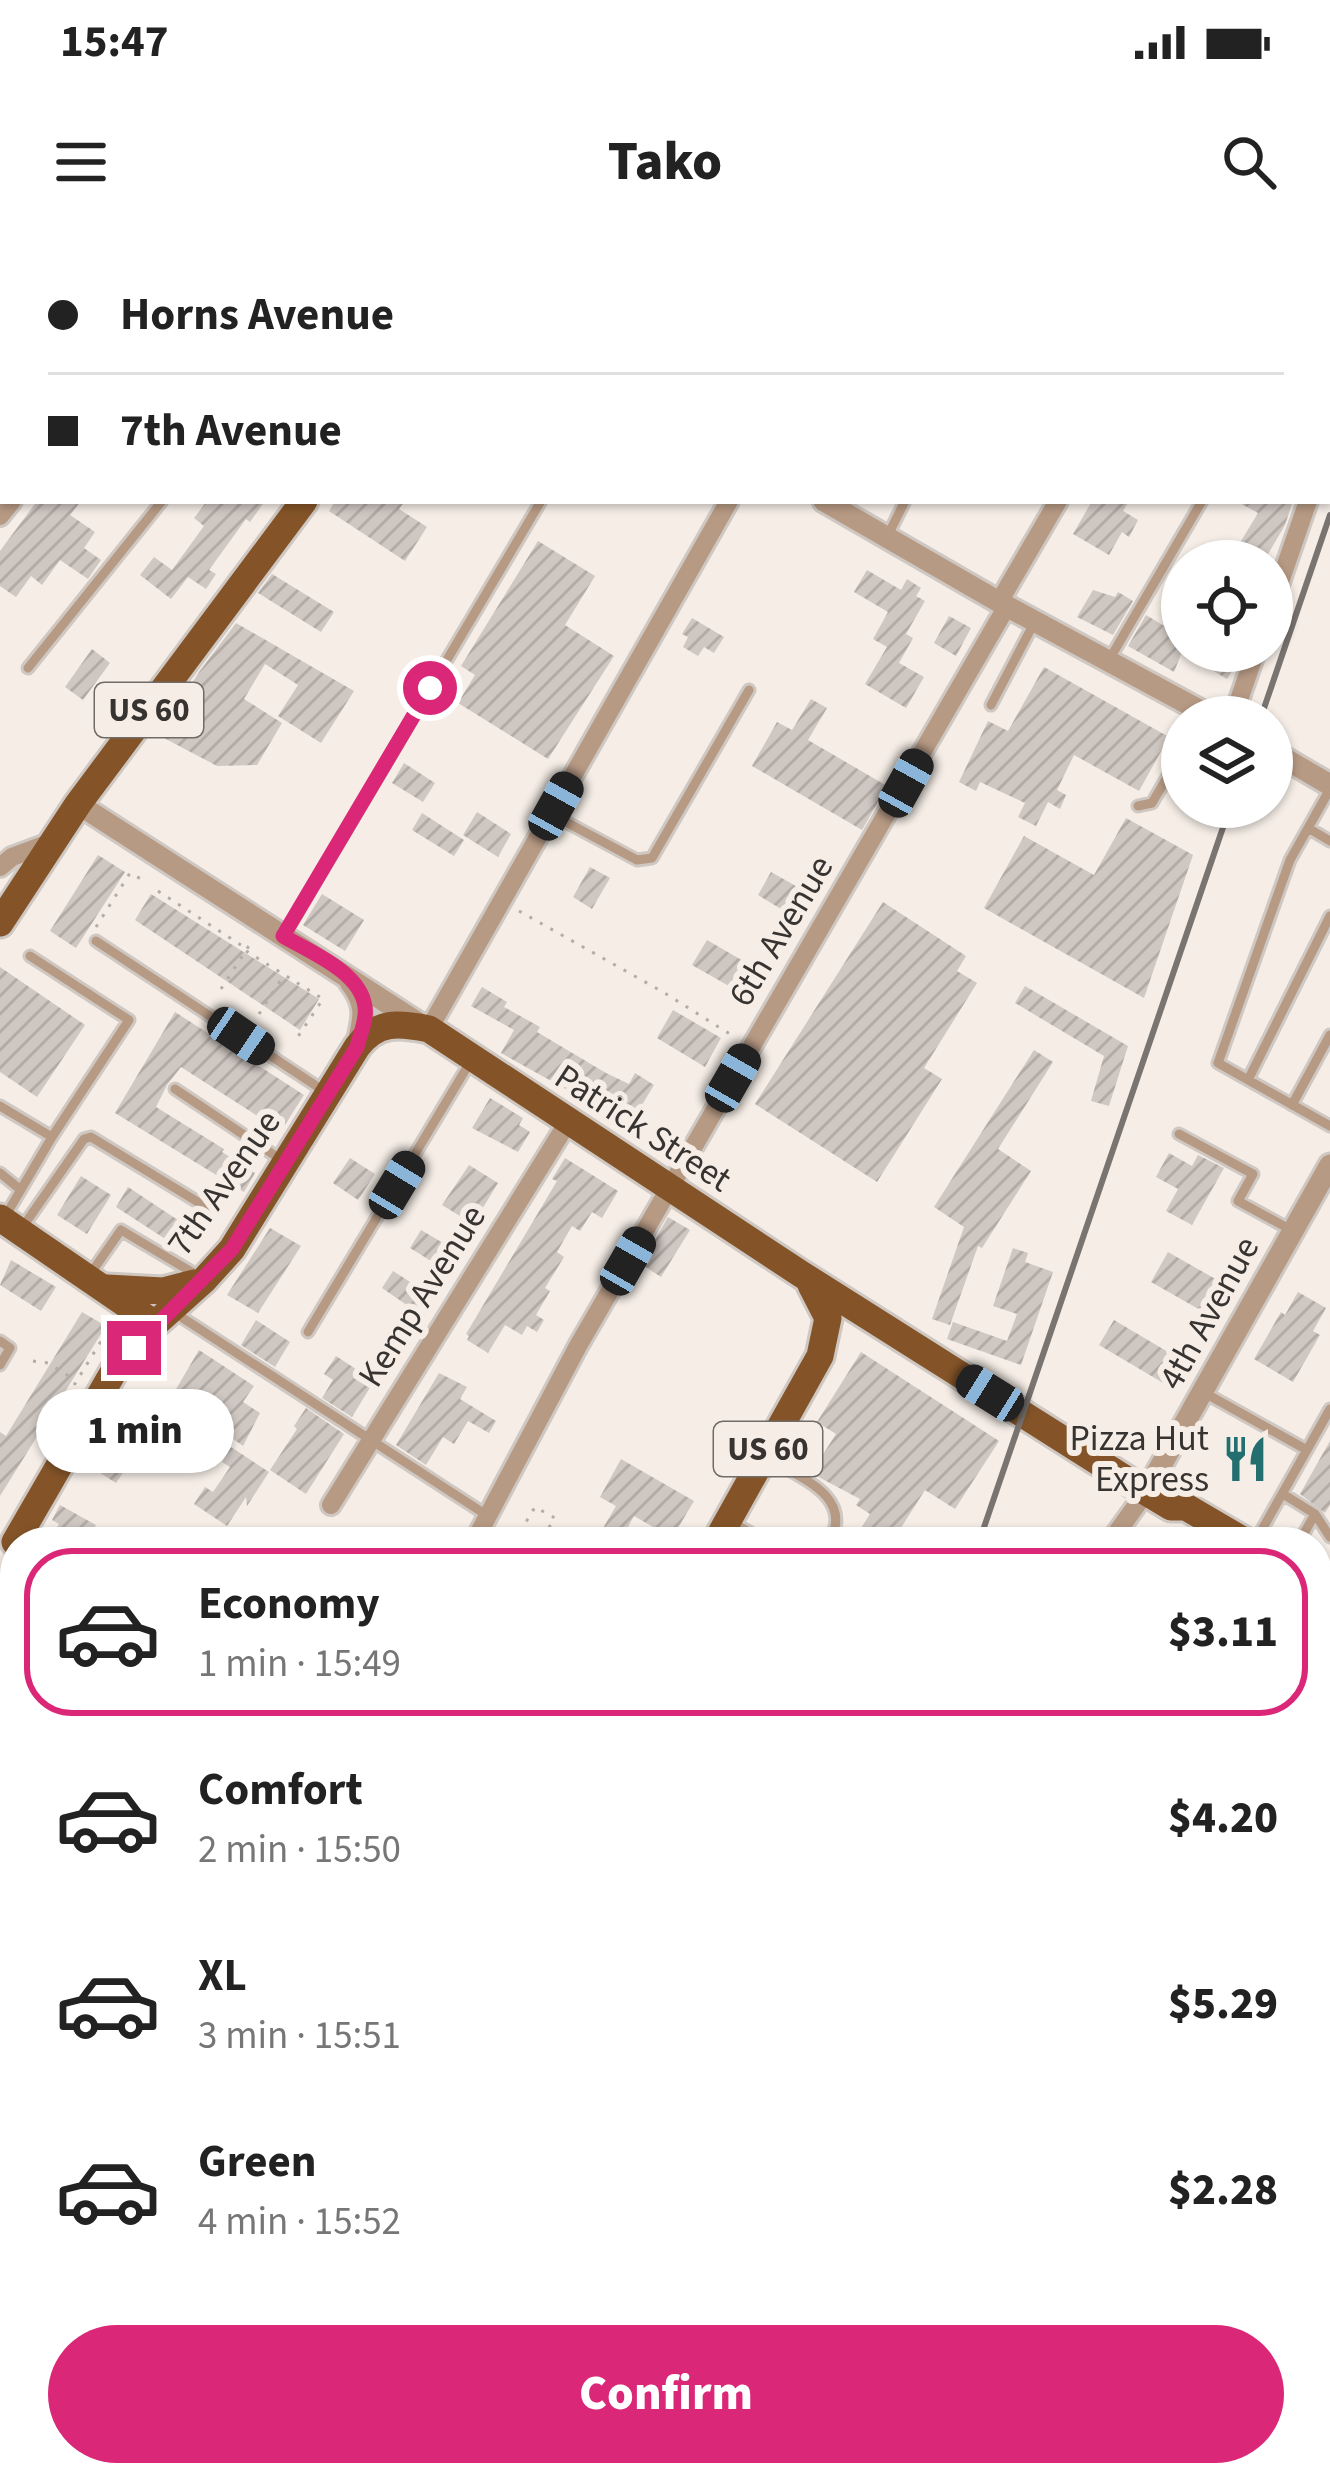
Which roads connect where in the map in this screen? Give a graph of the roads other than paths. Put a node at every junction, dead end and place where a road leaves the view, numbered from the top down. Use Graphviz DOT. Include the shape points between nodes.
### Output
graph roads {
  1 [pos="160,504"];
  2 [pos="302,504"];
  3 [pos="540,504"];
  4 [pos="726,504"];
  5 [pos="829,504"];
  6 [pos="903,504"];
  7 [pos="1056,504"];
  8 [pos="1200,504"];
  9 [pos="1307,504"];
  10 [pos="886,537"];
  11 [pos="1293,544"];
  12 [pos="1003,604"];
  13 [pos="1035,621"];
  14 [pos="1108,660"];
  15 [pos="28,668"];
  16 [pos="749,690"];
  17 [pos="1172,696"];
  18 [pos="991,705"];
  19 [pos="1293,764"];
  20 [pos="1330,787"];
  21 [pos="1161,788"];
  22 [pos="78,804"];
  23 [pos="1138,806"];
  24 [pos="551,814"];
  25 [pos="1308,828"];
  26 [pos="1330,841"];
  27 [pos="52,842"];
  28 [pos="0,867"];
  29 [pos="1330,916"];
  30 [pos="0,923"];
  31 [pos="283,936"];
  32 [pos="93,939"];
  33 [pos="30,956"];
  34 [pos="342,972"];
  35 [pos="429,1029"];
  36 [pos="1330,1035"];
  37 [pos="357,1047"];
  38 [pos="473,1058"];
  39 [pos="1248,1080"];
  40 [pos="175,1089"];
  41 [pos="328,1094"];
  42 [pos="1292,1105"];
  43 [pos="0,1106"];
  44 [pos="568,1122"];
  45 [pos="1330,1126"];
  46 [pos="1179,1134"];
  47 [pos="52,1137"];
  48 [pos="285,1162"];
  49 [pos="1330,1166"];
  50 [pos="0,1173"];
  51 [pos="670,1188"];
  52 [pos="21,1190"];
  53 [pos="211,1210"];
  54 [pos="7,1224"];
  55 [pos="1293,1231"];
  56 [pos="801,1274"];
  57 [pos="204,1280"];
  58 [pos="96,1283"];
  59 [pos="162,1317"];
  60 [pos="891,1331"];
  61 [pos="308,1332"];
  62 [pos="5,1345"];
  63 [pos="820,1356"];
  64 [pos="0,1365"];
  65 [pos="1203,1392"];
  66 [pos="1330,1409"];
  67 [pos="371,1440"];
  68 [pos="1307,1450"];
  69 [pos="764,1456"];
  70 [pos="1146,1492"];
  71 [pos="1282,1494"];
  72 [pos="331,1504"];
  73 [pos="1171,1507"];
  74 [pos="1315,1514"];
  75 [pos="488,1516"];
  76 [pos="24,1527"];
  77 [pos="482,1527"];
  78 [pos="724,1527"];
  79 [pos="834,1527"];
  80 [pos="1121,1527"];
  81 [pos="1188,1527"];
  82 [pos="1223,1527"];
  83 [pos="1260,1527"];
  84 [pos="1308,1527"];
  85 [pos="1323,1527"];
  1 -- 15 [label="lane"];
  2 -- 22 [label="main road, US 60"];
  3 -- 31 [label="lane"];
  4 -- 24 [label="street"];
  5 -- 10 [label="street"];
  6 -- 10 [label="lane"];
  7 -- 12 [label="street, 6th Avenue"];
  8 -- 14 [label="lane"];
  9 -- 11 [label="street"];
  10 -- 12 [label="street"];
  12 -- 13 [label="street"];
  12 -- 51 [label="street, 6th Avenue"];
  13 -- 14 [label="street"];
  13 -- 18 [label="lane"];
  14 -- 17 [label="street"];
  16 -- 24 [label="lane" via="652,858 637,860"];
  19 -- 20 [label="street"];
  20 -- 25 [label="lane"];
  21 -- 23 [label="lane" via="1152,803"];
  22 -- 27 [label="main road, US 60"];
  22 -- 31 [label="street, Patrick Street"];
  24 -- 35 [label="street"];
  25 -- 26 [label="lane"];
  25 -- 39 [label="lane" via="1218,1063"];
  27 -- 28 [label="street"];
  27 -- 30 [label="main road, US 60"];
  29 -- 39 [label="lane"];
  31 -- 34 [label="street, Patrick Street"];
  32 -- 41 [label="lane"];
  33 -- 47 [label="lane" via="129,1020"];
  34 -- 35 [label="street, Patrick Street"];
  34 -- 37 [label="street" via="364,1000"];
  35 -- 37 [label="main road" via="377,1027"];
  35 -- 38 [label="main road, Patrick Street"];
  36 -- 42 [label="lane"];
  37 -- 41 [label="main road, 7th Avenue"];
  38 -- 44 [label="main road, Patrick Street"];
  38 -- 61 [label="lane"];
  39 -- 42 [label="lane"];
  40 -- 48 [label="lane"];
  41 -- 48 [label="main road, 7th Avenue"];
  42 -- 45 [label="lane"];
  43 -- 47 [label="lane"];
  44 -- 51 [label="main road, Patrick Street"];
  44 -- 67 [label="street, Kemp Avenue"];
  46 -- 55 [label="lane" via="1253,1174 1238,1201"];
  47 -- 52 [label="lane"];
  48 -- 57 [label="main road, 7th Avenue"];
  49 -- 55 [label="street, 4th Avenue"];
  50 -- 52 [label="lane"];
  51 -- 56 [label="main road, Patrick Street"];
  51 -- 75 [label="street, 6th Avenue"];
  52 -- 54 [label="lane"];
  53 -- 54 [label="lane" via="91,1137"];
  54 -- 58 [label="main road"];
  55 -- 65 [label="street, 4th Avenue"];
  56 -- 60 [label="main road, Patrick Street"];
  56 -- 63 [label="main road" via="826,1310"];
  57 -- 58 [label="main road" via="164,1292"];
  57 -- 58 [label="lane" via="121,1230"];
  57 -- 59 [label="main road, 7th Avenue"];
  58 -- 59 [label="main road"];
  59 -- 67 [label="lane"];
  59 -- 76 [label="main road, 7th Avenue" via="114,1371"];
  60 -- 63 [label="main road" via="846,1338"];
  60 -- 70 [label="main road, Patrick Street"];
  62 -- 64 [label="lane"];
  63 -- 69 [label="main road, US 60"];
  65 -- 68 [label="lane"];
  65 -- 70 [label="street, 4th Avenue"];
  66 -- 68 [label="lane"];
  67 -- 72 [label="street, Kemp Avenue"];
  67 -- 75 [label="lane"];
  68 -- 71 [label="lane"];
  69 -- 78 [label="main road, US 60"];
  69 -- 79 [label="lane" via="829,1495"];
  70 -- 73 [label="main road, Patrick Street"];
  70 -- 80 [label="street"];
  71 -- 74 [label="lane"];
  71 -- 83 [label="lane"];
  73 -- 81 [label="main road, Patrick Street"];
  73 -- 82 [label="main road, Patrick Street"];
  74 -- 84 [label="lane"];
  74 -- 85 [label="lane"];
  75 -- 77 [label="street, 6th Avenue"];
}
